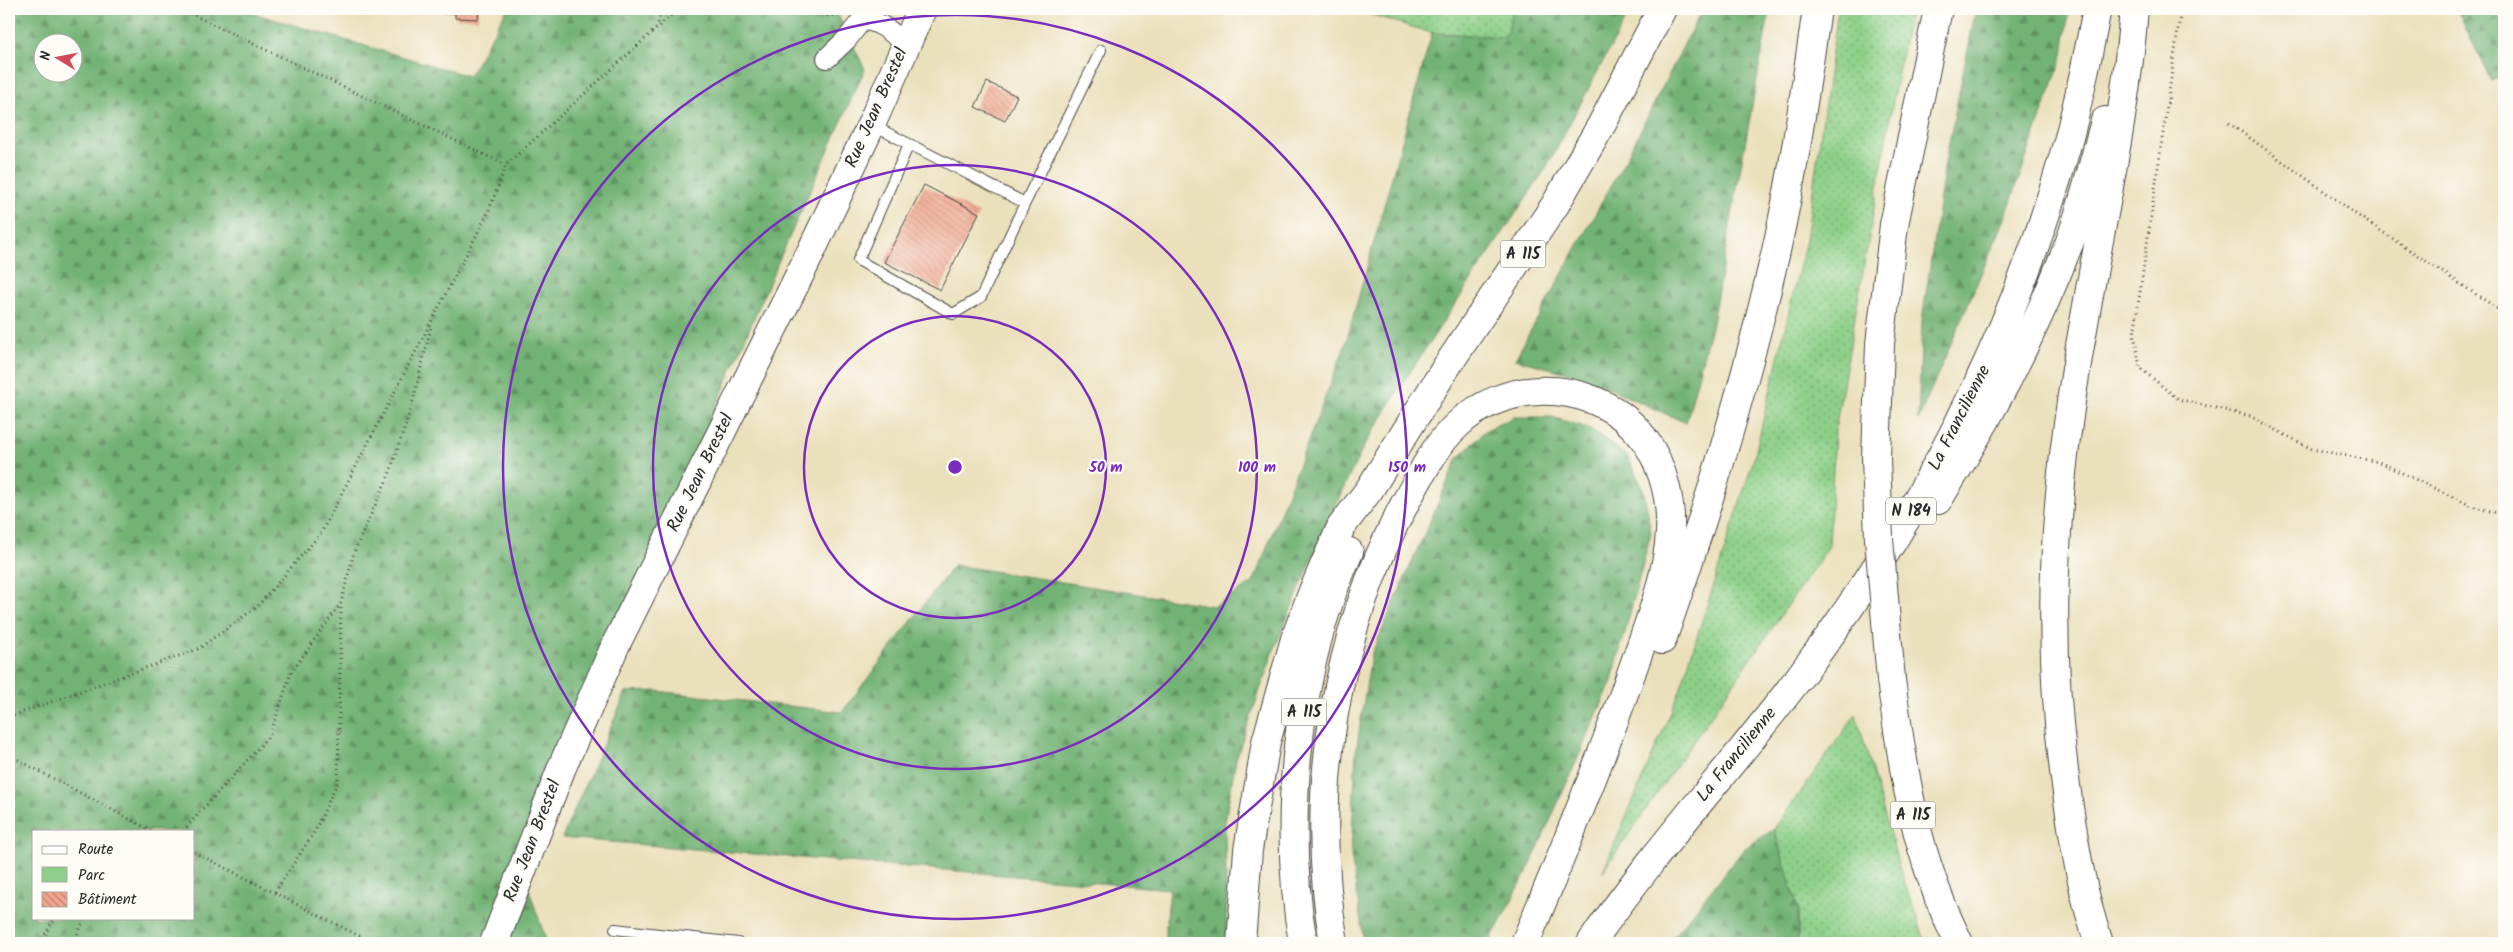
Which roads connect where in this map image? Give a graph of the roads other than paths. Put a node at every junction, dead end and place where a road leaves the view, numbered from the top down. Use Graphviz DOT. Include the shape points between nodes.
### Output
graph roads {
  1 [pos="922,9"];
  2 [pos="1662,9"];
  3 [pos="1817,9"];
  4 [pos="1938,9"];
  5 [pos="2097,9"];
  6 [pos="2133,9"];
  7 [pos="855,14"];
  8 [pos="906,44"];
  9 [pos="1101,50"];
  10 [pos="827,58"];
  11 [pos="871,125"];
  12 [pos="909,144"];
  13 [pos="1025,203"];
  14 [pos="1370,490"];
  15 [pos="1741,751"];
  16 [pos="615,929"];
  17 [pos="494,943"];
  18 [pos="738,943"];
  19 [pos="1241,943"];
  20 [pos="1303,943"];
  21 [pos="1334,943"];
  22 [pos="1525,943"];
  23 [pos="1534,943"];
  24 [pos="1591,943"];
  25 [pos="1959,943"];
  26 [pos="2099,943"];
  1 -- 8 [label="main road, Rue Jean Brestel"];
  2 -- 14 [label="main road, A 115" via="1555,205 1447,366"];
  3 -- 23 [label="main road" via="1795,154 1776,250 1716,477 1687,570 1618,756"];
  4 -- 25 [label="main road, A 115, bridge" via="1892,241 1880,344 1876,458 1878,539 1891,680 1908,794 1919,843"];
  5 -- 15 [label="main road, La Francilienne / N 184" via="2068,141 2038,237 1997,343 1961,421 1919,499 1860,594"];
  6 -- 15 [label="main road" via="2070,239 2023,351 1950,480 1894,568 1848,630"];
  6 -- 26 [label="main road" via="2117,146 2067,424 2057,508 2053,584 2054,679 2063,767 2080,870"];
  7 -- 8 [label="street" via="882,25"];
  7 -- 10 [label="street" via="847,40"];
  8 -- 11 [label="main road, Rue Jean Brestel"];
  9 -- 13 [label="lane"];
  11 -- 12 [label="lane"];
  11 -- 17 [label="main road, Rue Jean Brestel" via="616,644 562,767"];
  12 -- 13 [label="lane"];
  12 -- 13 [label="lane" via="858,260 953,314 981,297"];
  14 -- 19 [label="main road" via="1341,527 1313,591 1280,690 1256,794"];
  14 -- 20 [label="main road, A 115" via="1367,515 1342,569 1316,651 1300,731 1294,852"];
  15 -- 24 [label="main road, La Francilienne / N 184" via="1665,843"];
  16 -- 18 [label="lane"];
  21 -- 22 [label="main road" via="1326,875 1327,766 1350,648 1378,559 1424,468 1456,426 1496,398 1516,392 1549,391 1567,393 1600,404 1633,426 1657,462 1665,485 1670,506 1670,534 1654,609"];
}
